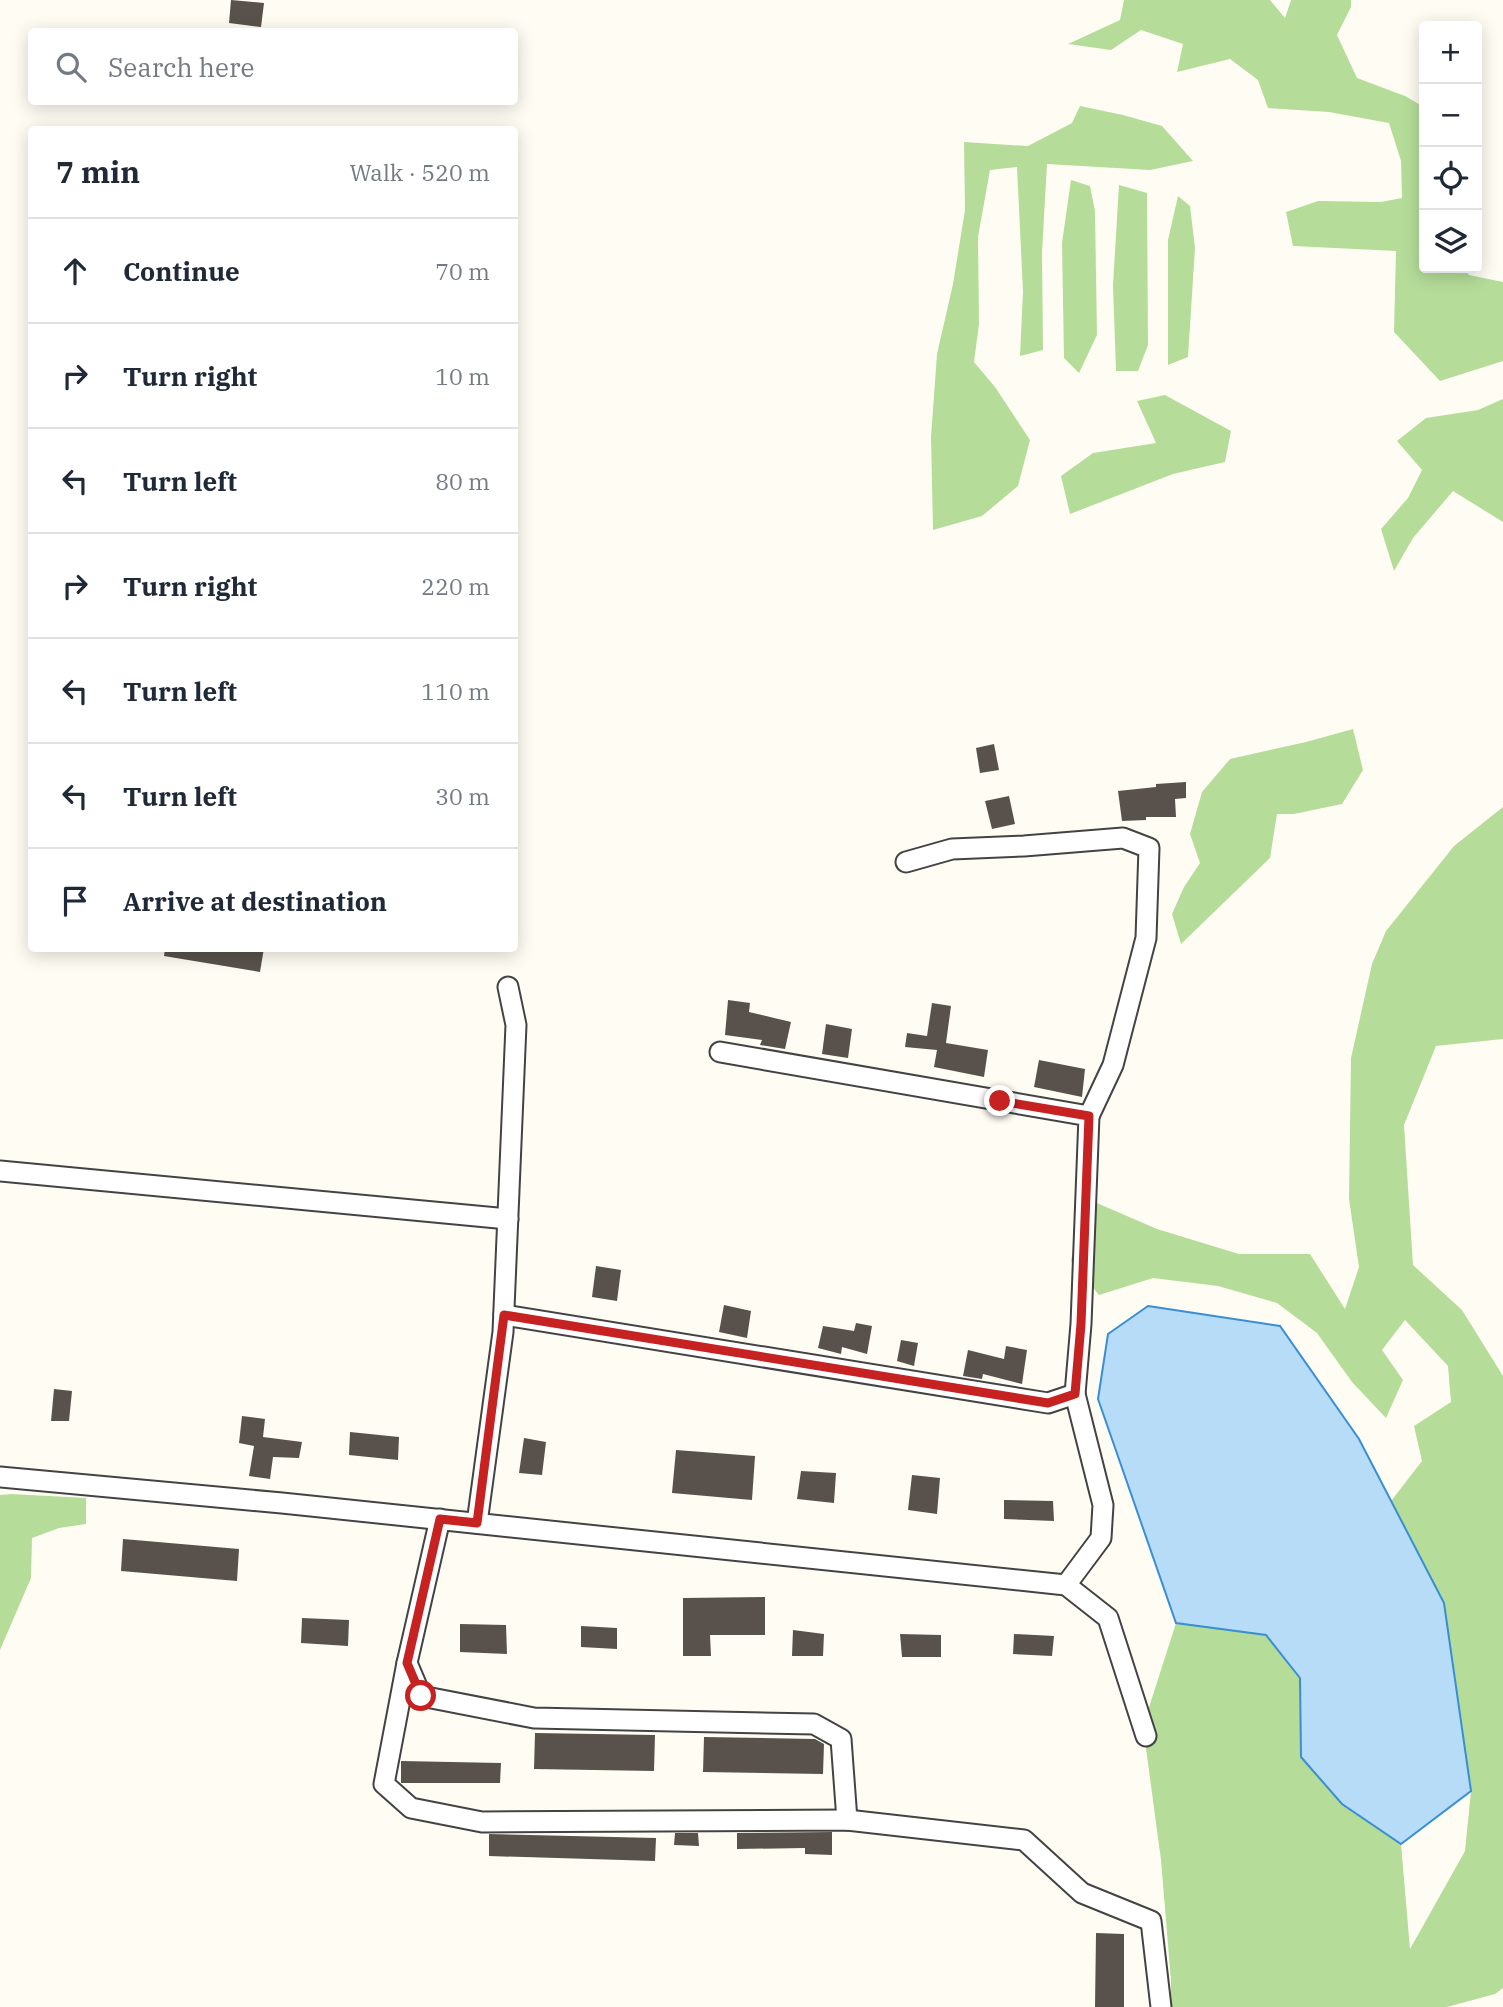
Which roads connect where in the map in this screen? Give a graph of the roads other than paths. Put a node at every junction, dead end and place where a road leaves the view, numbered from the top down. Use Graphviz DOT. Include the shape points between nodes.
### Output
graph roads {
  1 [pos="906,862"];
  2 [pos="508,987"];
  3 [pos="720,1052"];
  4 [pos="1089,1116"];
  5 [pos="0,1171"];
  6 [pos="508,1219"];
  7 [pos="504,1315"];
  8 [pos="1075,1394"];
  9 [pos="0,1477"];
  10 [pos="440,1519"];
  11 [pos="477,1523"];
  12 [pos="1066,1585"];
  13 [pos="407,1663"];
  14 [pos="1146,1736"];
  15 [pos="847,1820"];
  16 [pos="1161,2007"];
  1 -- 4 [label="street" via="952,849 1123,838 1149,848 1146,938 1113,1065"];
  2 -- 6 [label="street" via="516,1025"];
  3 -- 4 [label="street"];
  4 -- 8 [label="street"];
  5 -- 6 [label="street"];
  6 -- 7 [label="street"];
  7 -- 8 [label="street" via="1048,1403"];
  7 -- 11 [label="street"];
  8 -- 12 [label="street" via="1102,1505 1101,1538"];
  9 -- 10 [label="street"];
  10 -- 11 [label="street"];
  10 -- 13 [label="street"];
  11 -- 12 [label="street"];
  12 -- 14 [label="street" via="1108,1618"];
  13 -- 15 [label="street" via="421,1696 534,1718 814,1724 841,1739"];
  13 -- 15 [label="street" via="384,1784 411,1808 482,1822"];
  15 -- 16 [label="street" via="1024,1840 1082,1893 1152,1921"];
}
